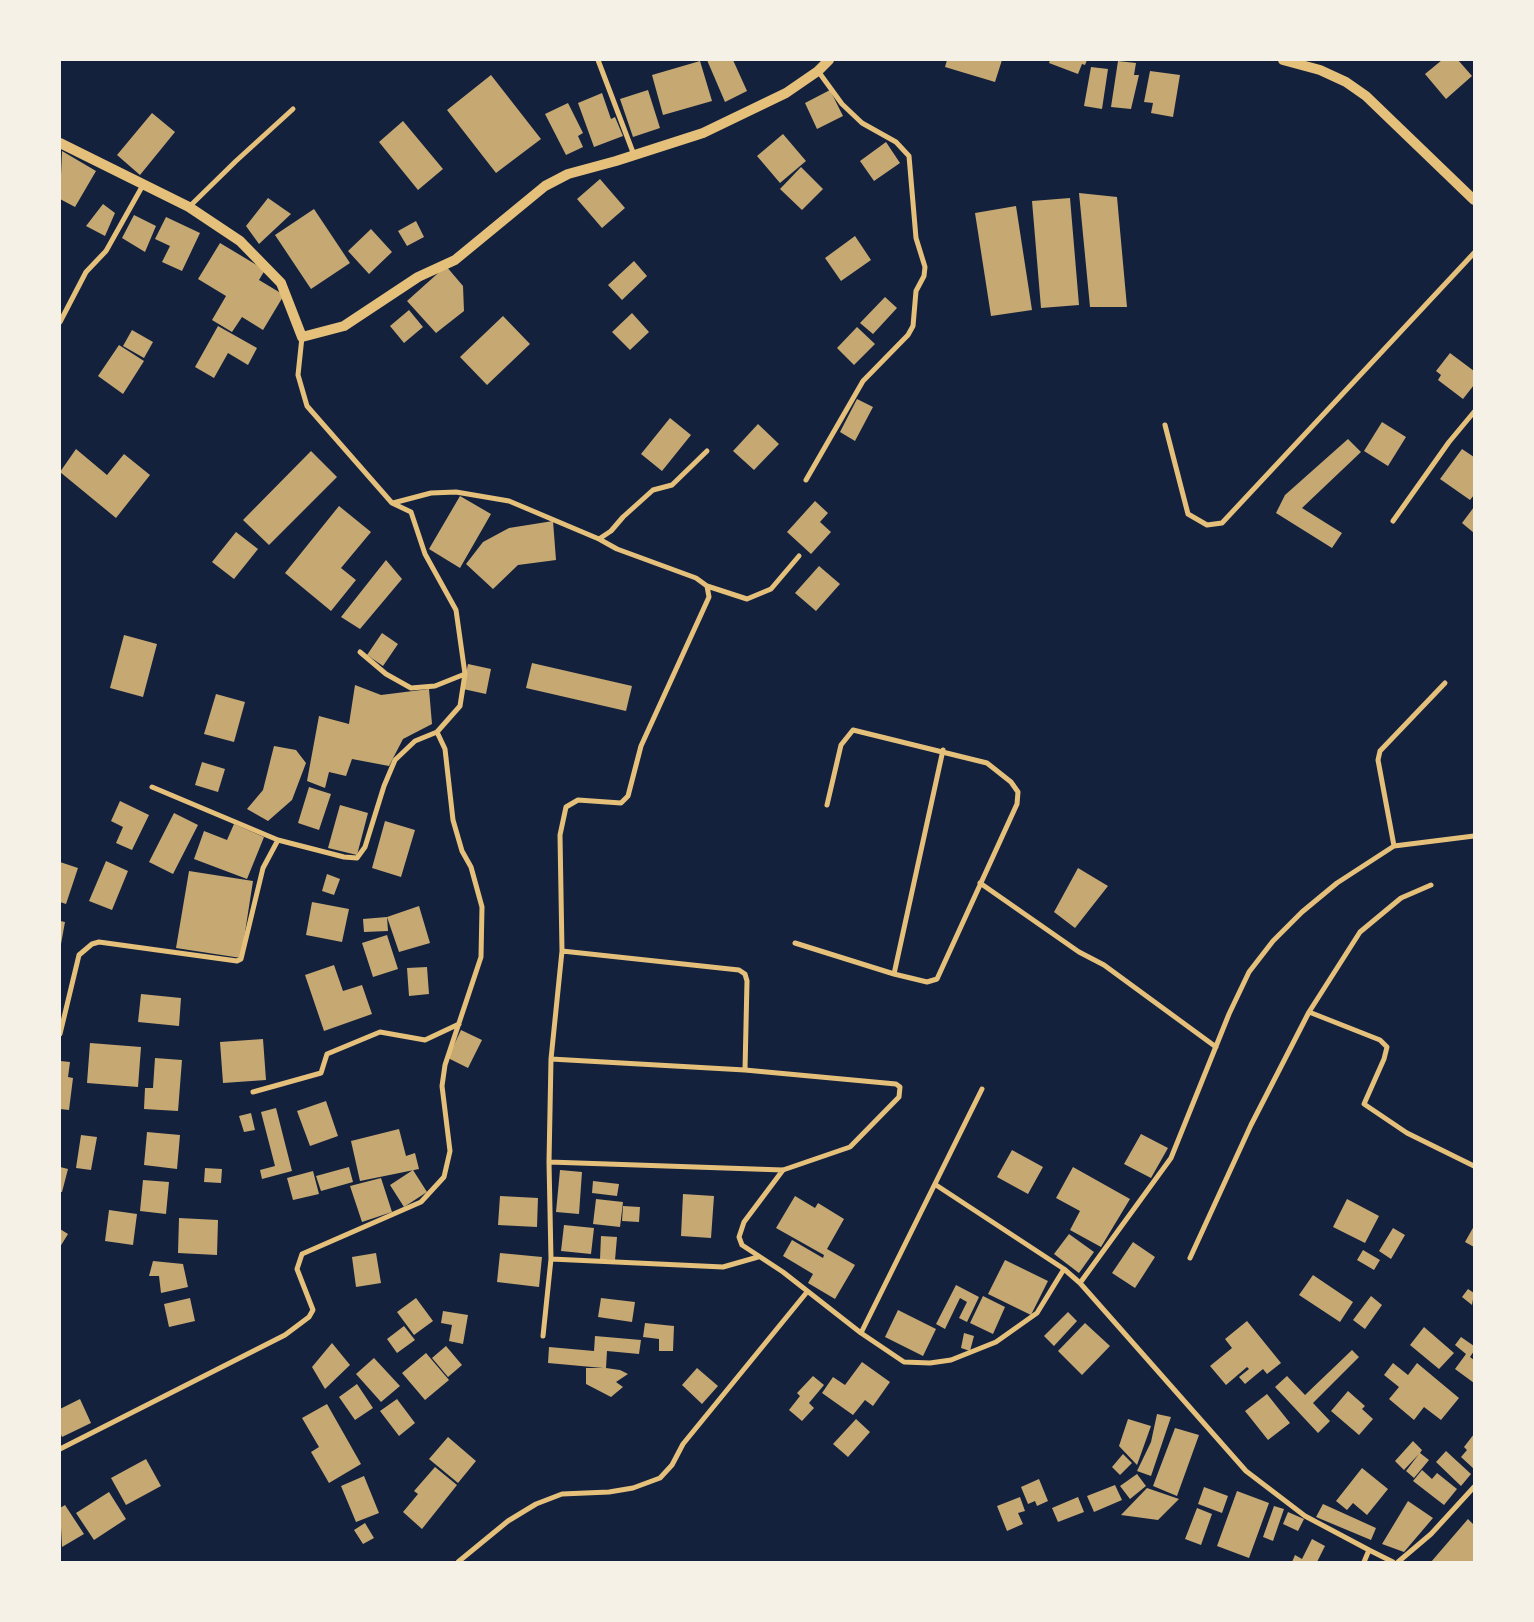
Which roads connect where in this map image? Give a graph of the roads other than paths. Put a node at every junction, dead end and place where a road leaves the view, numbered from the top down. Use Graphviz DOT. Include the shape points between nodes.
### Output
graph roads {
  1 [pos="598,60"];
  2 [pos="829,60"];
  3 [pos="1283,60"];
  4 [pos="818,71"];
  5 [pos="293,109"];
  6 [pos="60,143"];
  7 [pos="634,155"];
  8 [pos="144,184"];
  9 [pos="1474,200"];
  10 [pos="189,207"];
  11 [pos="1474,252"];
  12 [pos="60,322"];
  13 [pos="302,337"];
  14 [pos="1474,412"];
  15 [pos="1165,425"];
  16 [pos="707,451"];
  17 [pos="806,480"];
  18 [pos="392,503"];
  19 [pos="1393,521"];
  20 [pos="599,539"];
  21 [pos="799,556"];
  22 [pos="707,586"];
  23 [pos="360,652"];
  24 [pos="465,674"];
  25 [pos="1445,684"];
  26 [pos="437,732"];
  27 [pos="942,750"];
  28 [pos="152,787"];
  29 [pos="827,805"];
  30 [pos="1474,836"];
  31 [pos="278,840"];
  32 [pos="1394,846"];
  33 [pos="980,883"];
  34 [pos="1431,886"];
  35 [pos="795,943"];
  36 [pos="562,951"];
  37 [pos="894,974"];
  38 [pos="1308,1012"];
  39 [pos="458,1024"];
  40 [pos="60,1034"];
  41 [pos="1216,1047"];
  42 [pos="550,1059"];
  43 [pos="745,1070"];
  44 [pos="982,1089"];
  45 [pos="253,1092"];
  46 [pos="549,1162"];
  47 [pos="1474,1166"];
  48 [pos="783,1170"];
  49 [pos="936,1185"];
  50 [pos="758,1257"];
  51 [pos="1190,1258"];
  52 [pos="550,1259"];
  53 [pos="1064,1269"];
  54 [pos="1080,1283"];
  55 [pos="807,1292"];
  56 [pos="861,1332"];
  57 [pos="543,1336"];
  58 [pos="60,1449"];
  59 [pos="1474,1487"];
  60 [pos="1369,1550"];
  61 [pos="458,1562"];
  62 [pos="1364,1562"];
  63 [pos="1393,1562"];
  64 [pos="1398,1562"];
  1 -- 7 [label="street"];
  2 -- 4 [label="main road"];
  3 -- 9 [label="main road" via="1329,74 1366,96"];
  4 -- 7 [label="main road" via="786,93 747,113 703,133"];
  4 -- 17 [label="street" via="842,104 862,122 896,142 909,156 916,238 925,267 916,291 913,326 908,335 863,381"];
  5 -- 10 [label="street"];
  6 -- 8 [label="main road"];
  7 -- 13 [label="main road" via="568,174 545,186 456,260 418,277 344,326"];
  8 -- 10 [label="main road"];
  8 -- 12 [label="street" via="106,251 86,272"];
  10 -- 13 [label="main road" via="240,241 281,283"];
  11 -- 15 [label="street" via="1222,523 1207,525 1188,514"];
  13 -- 18 [label="street" via="298,374 307,406"];
  14 -- 19 [label="street"];
  16 -- 20 [label="street" via="672,485 653,490"];
  18 -- 20 [label="street" via="431,493 456,492 509,501"];
  18 -- 24 [label="street" via="411,512 426,554 456,610"];
  20 -- 22 [label="street" via="617,549 696,578"];
  21 -- 22 [label="street" via="771,588 747,600"];
  22 -- 36 [label="street" via="708,596 641,746 628,796 620,803 578,800 566,807 560,835"];
  23 -- 24 [label="street" via="386,674 411,688 435,686"];
  24 -- 26 [label="street" via="460,706"];
  25 -- 32 [label="street" via="1380,751 1378,760"];
  26 -- 31 [label="street" via="415,741 395,760 365,847 357,858"];
  26 -- 39 [label="street" via="445,749 453,820 482,907 481,956"];
  27 -- 29 [label="street" via="853,730 842,745"];
  27 -- 33 [label="street" via="987,763 1011,782 1018,792 1017,804"];
  27 -- 37 [label="street"];
  28 -- 31 [label="street"];
  30 -- 32 [label="street"];
  31 -- 40 [label="street" via="263,868 241,958 237,961 99,942 92,944 79,955"];
  32 -- 41 [label="street" via="1337,883 1273,940 1249,972"];
  33 -- 37 [label="street" via="936,979 927,982"];
  33 -- 41 [label="street" via="1079,952 1104,965"];
  34 -- 38 [label="street" via="1401,898 1360,932"];
  35 -- 37 [label="street"];
  36 -- 42 [label="street"];
  36 -- 43 [label="street" via="739,970 745,974 746,981"];
  38 -- 47 [label="street" via="1380,1040 1387,1047 1364,1104 1407,1133"];
  38 -- 51 [label="street" via="1251,1125"];
  39 -- 45 [label="street" via="425,1040 380,1032 327,1054 320,1073"];
  39 -- 58 [label="street" via="442,1086 450,1152 444,1177 421,1202 302,1254 297,1269 313,1310 309,1317 285,1335"];
  41 -- 54 [label="street" via="1171,1158"];
  42 -- 43 [label="street"];
  42 -- 46 [label="street"];
  43 -- 48 [label="street" via="896,1084 900,1087 899,1097 850,1147"];
  44 -- 49 [label="street"];
  46 -- 48 [label="street"];
  46 -- 52 [label="street"];
  48 -- 50 [label="street" via="744,1222 739,1237 742,1245"];
  49 -- 53 [label="street"];
  49 -- 56 [label="street"];
  50 -- 52 [label="street" via="723,1267"];
  50 -- 55 [label="street"];
  52 -- 57 [label="street"];
  53 -- 54 [label="street"];
  53 -- 56 [label="street" via="1037,1312 996,1342 951,1360 904,1362"];
  54 -- 60 [label="street" via="1246,1472 1305,1516"];
  55 -- 56 [label="street"];
  55 -- 61 [label="street" via="683,1444 672,1465 660,1478 609,1492 562,1494 536,1504 508,1521"];
  59 -- 64 [label="street" via="1431,1534"];
  60 -- 62 [label="street"];
  60 -- 63 [label="street"];
}
